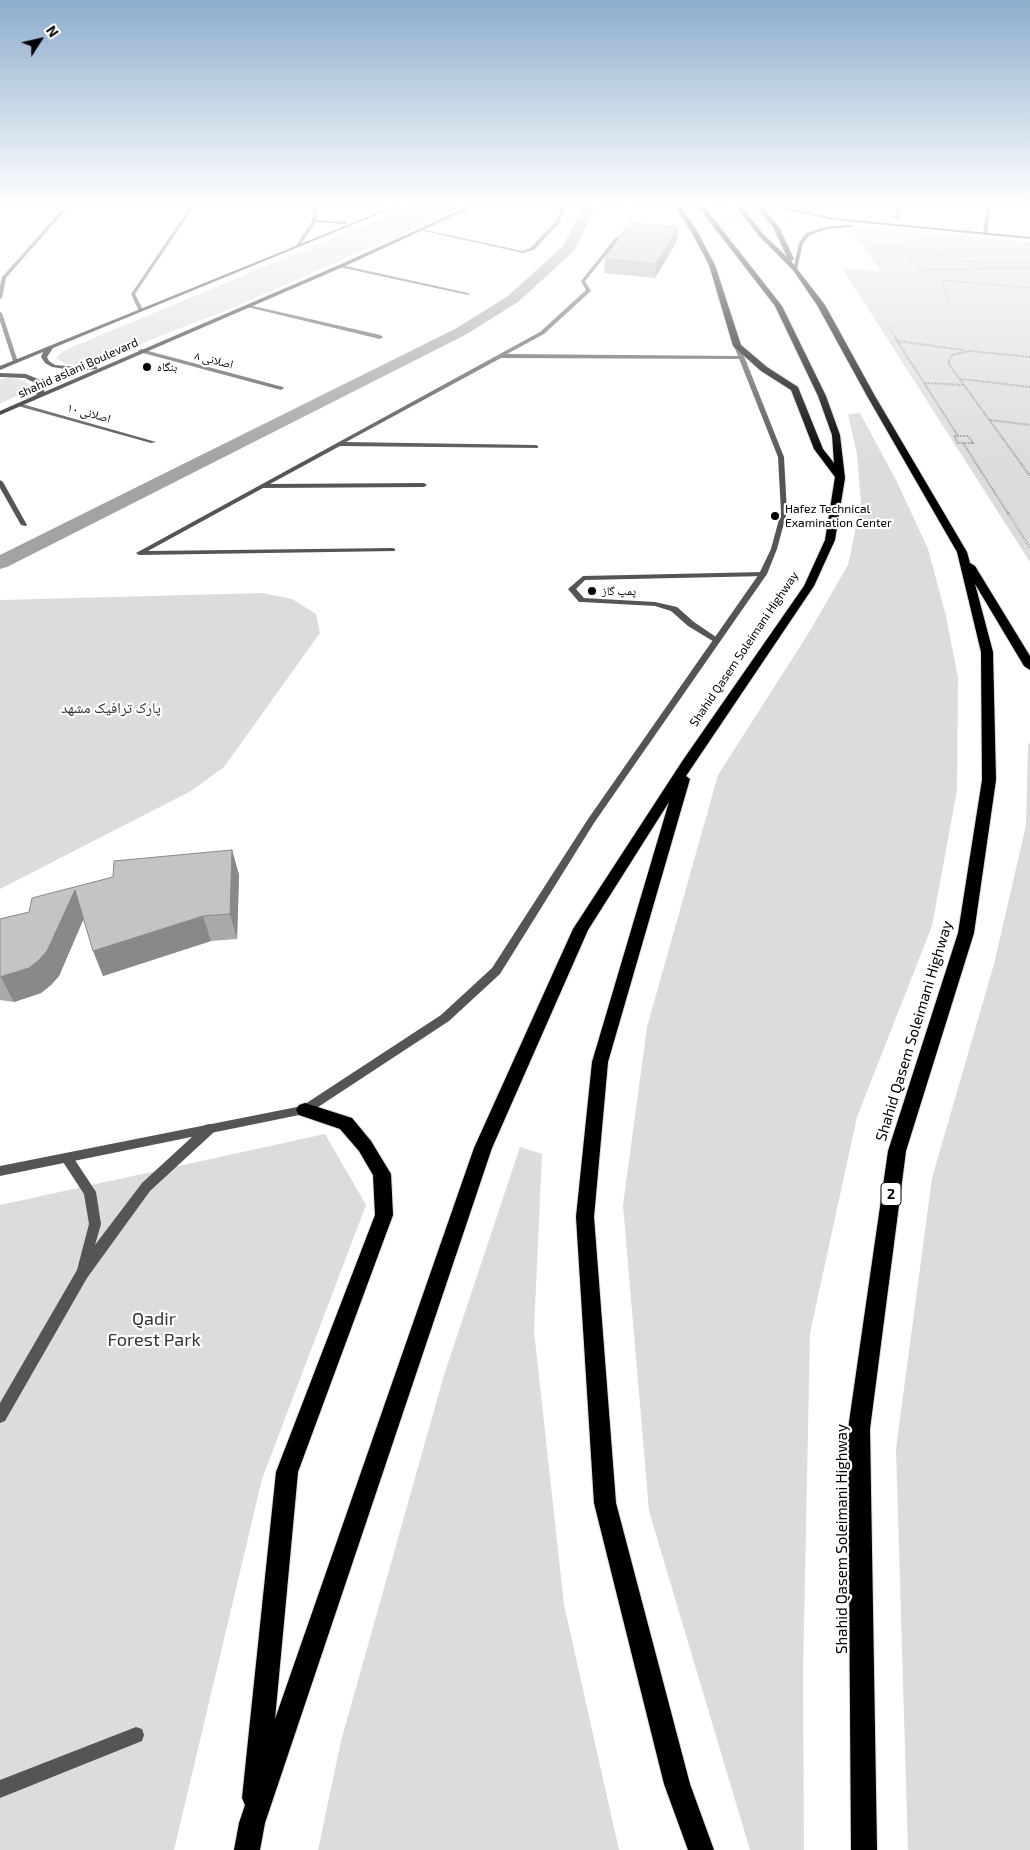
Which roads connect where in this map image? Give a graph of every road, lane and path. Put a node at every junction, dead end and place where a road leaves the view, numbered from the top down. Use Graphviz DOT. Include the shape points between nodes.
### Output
graph roads {
  1 [pos="135,290"];
  2 [pos="188,290"];
  3 [pos="286,290"];
  4 [pos="451,290"];
  5 [pos="589,290"];
  6 [pos="720,290"];
  7 [pos="766,290"];
  8 [pos="810,290"];
  9 [pos="945,290"];
  10 [pos="468,294"];
  11 [pos="250,306"];
  12 [pos="950,307"];
  13 [pos="140,310"];
  14 [pos="0,313"];
  15 [pos="887,325"];
  16 [pos="380,337"];
  17 [pos="898,342"];
  18 [pos="737,346"];
  19 [pos="52,347"];
  20 [pos="969,351"];
  21 [pos="141,352"];
  22 [pos="499,356"];
  23 [pos="1030,357"];
  24 [pos="740,358"];
  25 [pos="16,361"];
  26 [pos="107,366"];
  27 [pos="0,368"];
  28 [pos="0,375"];
  29 [pos="960,379"];
  30 [pos="925,383"];
  31 [pos="964,385"];
  32 [pos="1030,387"];
  33 [pos="281,388"];
  34 [pos="38,397"];
  35 [pos="20,405"];
  36 [pos="0,413"];
  37 [pos="990,420"];
  38 [pos="1030,425"];
  39 [pos="958,436"];
  40 [pos="152,442"];
  41 [pos="963,443"];
  42 [pos="338,444"];
  43 [pos="536,447"];
  44 [pos="1030,475"];
  45 [pos="840,478"];
  46 [pos="0,482"];
  47 [pos="424,485"];
  48 [pos="262,486"];
  49 [pos="24,525"];
  50 [pos="1030,548"];
  51 [pos="393,550"];
  52 [pos="962,552"];
  53 [pos="763,574"];
  54 [pos="716,641"];
  55 [pos="1030,666"];
  56 [pos="688,763"];
  57 [pos="305,1110"];
  58 [pos="209,1129"];
  59 [pos="67,1158"];
  60 [pos="0,1171"];
  61 [pos="82,1274"];
  62 [pos="0,1416"];
  63 [pos="136,1735"];
  64 [pos="0,1788"];
  65 [pos="252,1823"];
  66 [pos="247,1850"];
  67 [pos="701,1850"];
  68 [pos="864,1850"];
  1 -- 13 [label="street" via="133,294"];
  2 -- 13 [label="main road, shahid aslani Boulevard"];
  3 -- 11 [label="main road, shahid aslani Boulevard"];
  4 -- 10 [label="street"];
  5 -- 22 [label="street" via="542,333"];
  6 -- 18 [label="highway"];
  7 -- 45 [label="highway, Shahid Qasem Soleimani Highway" via="778,306 822,396 836,435"];
  8 -- 52 [label="highway, Shahid Qasem Soleimani Highway"];
  9 -- 12 [label="path"];
  11 -- 16 [label="street"];
  11 -- 21 [label="main road, shahid aslani Boulevard"];
  13 -- 19 [label="main road, shahid aslani Boulevard"];
  14 -- 25 [label="street"];
  15 -- 17 [label="path"];
  17 -- 20 [label="path"];
  17 -- 30 [label="path"];
  18 -- 24 [label="street"];
  18 -- 45 [label="highway" via="795,389 819,449"];
  19 -- 25 [label="main road, shahid aslani Boulevard"];
  19 -- 26 [label="main road" via="44,357 54,366 78,369"];
  20 -- 23 [label="path"];
  20 -- 29 [label="path" via="949,358 948,363"];
  21 -- 26 [label="main road, shahid aslani Boulevard"];
  21 -- 33 [label="street, اصلانی ۸"];
  22 -- 24 [label="street"];
  22 -- 42 [label="street"];
  24 -- 53 [label="street" via="781,457 784,512"];
  25 -- 27 [label="main road, shahid aslani Boulevard"];
  26 -- 34 [label="main road, shahid aslani Boulevard"];
  28 -- 34 [label="main road" via="26,376 36,380 42,384"];
  29 -- 31 [label="path"];
  29 -- 32 [label="path"];
  30 -- 31 [label="path"];
  30 -- 39 [label="path"];
  31 -- 37 [label="path"];
  34 -- 35 [label="main road, shahid aslani Boulevard"];
  35 -- 36 [label="main road, shahid aslani Boulevard"];
  35 -- 40 [label="street, اصلانی ۱۰"];
  37 -- 38 [label="path"];
  37 -- 44 [label="path"];
  39 -- 41 [label="path" via="954,436 958,443"];
  39 -- 41 [label="path" via="968,436 973,443"];
  41 -- 50 [label="path"];
  42 -- 43 [label="street"];
  42 -- 48 [label="street"];
  45 -- 56 [label="highway, Shahid Qasem Soleimani Highway" via="830,540 809,586"];
  46 -- 49 [label="street"];
  47 -- 48 [label="street"];
  48 -- 51 [label="street" via="139,553"];
  52 -- 55 [label="highway"];
  52 -- 68 [label="highway, Shahid Qasem Soleimani Highway / 2" via="987,652 989,780 966,933 897,1151 859,1429"];
  53 -- 54 [label="street"];
  53 -- 54 [label="street" via="583,578 572,589 582,600 655,604 674,609"];
  54 -- 57 [label="street" via="591,821 496,970 445,1018"];
  56 -- 65 [label="highway, Shahid Qasem Soleimani Highway" via="581,929 483,1148"];
  56 -- 67 [label="highway" via="600,1062 584,1218 605,1503 677,1784"];
  57 -- 58 [label="street"];
  57 -- 65 [label="highway" via="346,1122 365,1146 382,1174 384,1215 288,1472"];
  58 -- 59 [label="street"];
  58 -- 61 [label="street" via="146,1187"];
  59 -- 60 [label="street"];
  59 -- 61 [label="street" via="90,1192 95,1224"];
  61 -- 62 [label="street"];
  63 -- 64 [label="street"];
  65 -- 66 [label="highway"];
}
